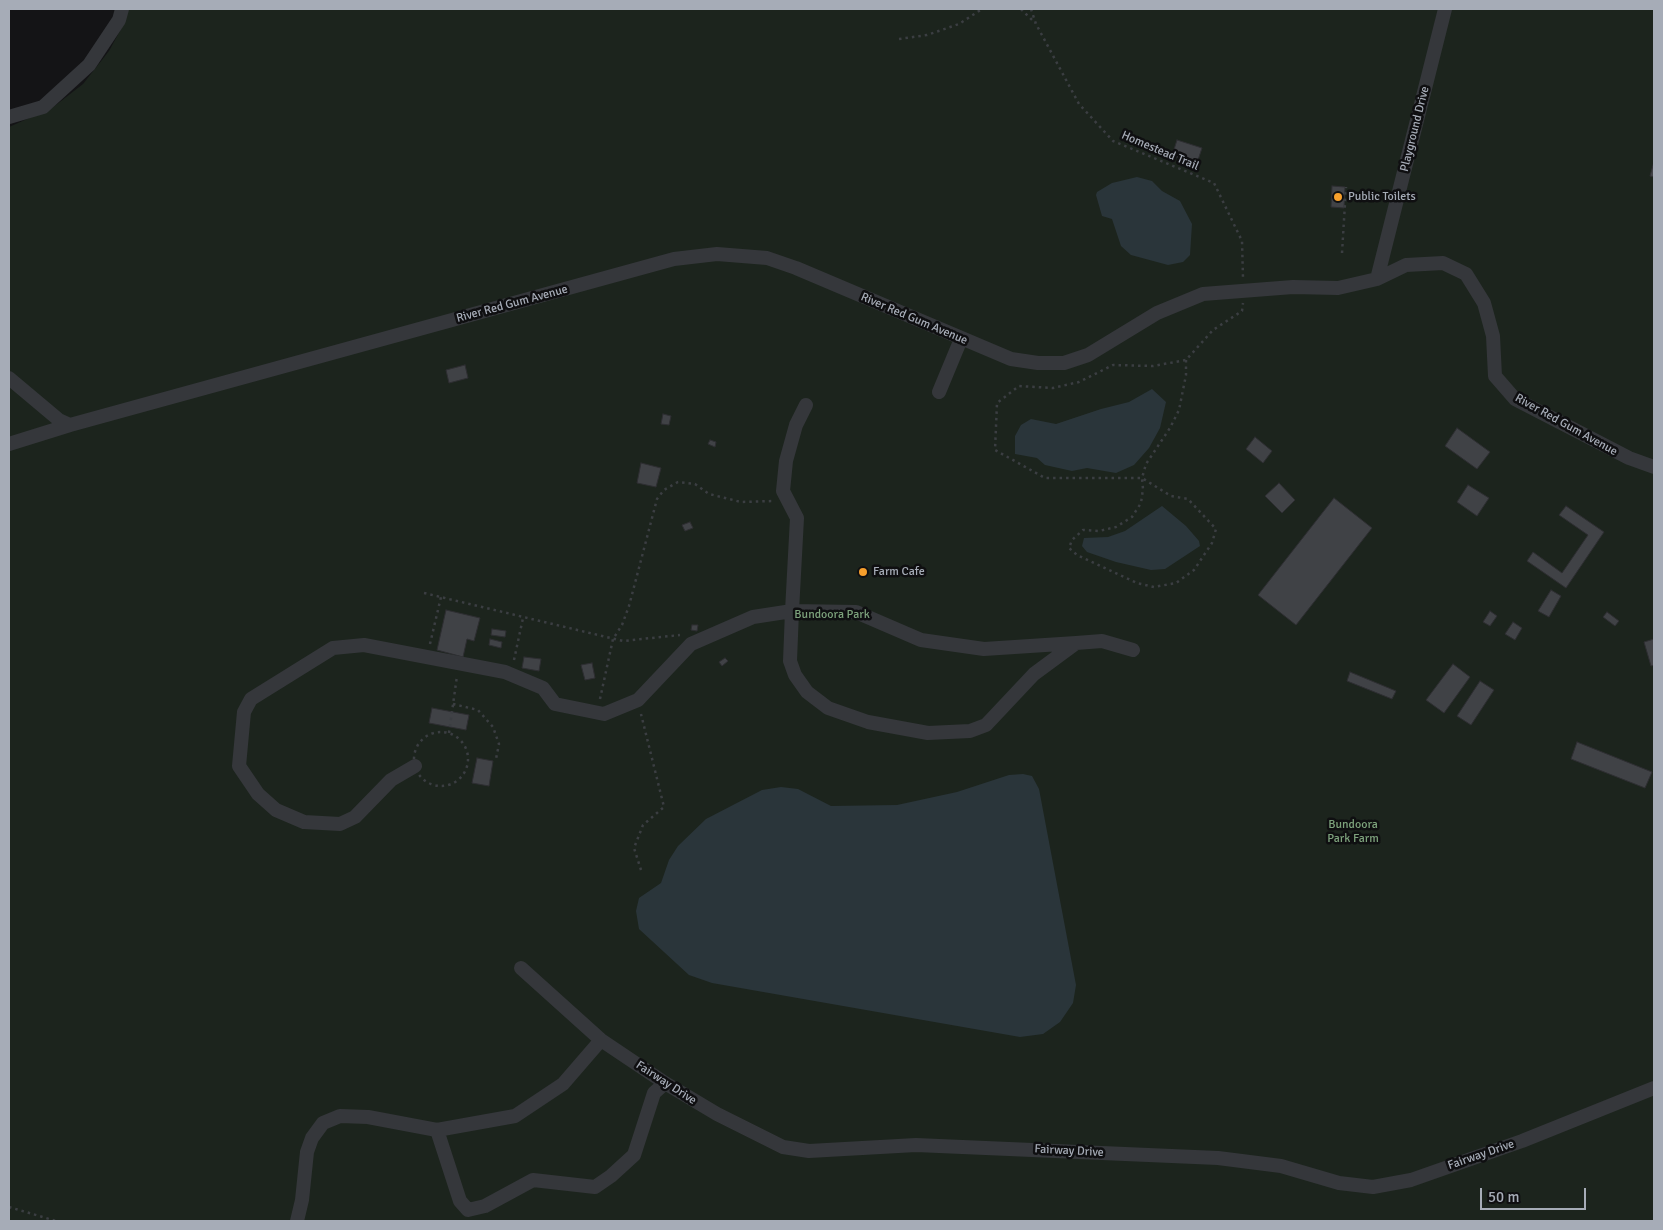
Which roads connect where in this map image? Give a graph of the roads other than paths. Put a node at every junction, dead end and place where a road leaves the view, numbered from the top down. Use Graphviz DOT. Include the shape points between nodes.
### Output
graph roads {
  1 [pos="122,9"];
  2 [pos="1445,9"];
  3 [pos="9,117"];
  4 [pos="1377,279"];
  5 [pos="961,339"];
  6 [pos="9,378"];
  7 [pos="939,392"];
  8 [pos="806,405"];
  9 [pos="70,425"];
  10 [pos="9,444"];
  11 [pos="1654,467"];
  12 [pos="792,611"];
  13 [pos="1076,643"];
  14 [pos="1133,650"];
  15 [pos="415,766"];
  16 [pos="521,968"];
  17 [pos="601,1040"];
  18 [pos="665,1083"];
  19 [pos="1654,1088"];
  20 [pos="437,1130"];
  21 [pos="297,1221"];
  1 -- 3 [label="street" via="119,20 89,65 42,107"];
  2 -- 4 [label="street, Playground Drive"];
  4 -- 5 [label="street, River Red Gum Avenue" via="1338,288 1203,294 1157,312 1088,355 1064,362 1011,359"];
  4 -- 11 [label="street, River Red Gum Avenue" via="1406,266 1443,263 1466,274 1484,303 1493,336 1495,376 1515,400 1629,458"];
  5 -- 7 [label="street"];
  5 -- 9 [label="street, River Red Gum Avenue" via="767,258 717,254 674,258"];
  6 -- 9 [label="street" via="59,420"];
  8 -- 12 [label="street" via="796,425 786,461 783,491 797,518"];
  9 -- 10 [label="street, River Red Gum Avenue"];
  12 -- 13 [label="street" via="856,612 921,640 984,649"];
  12 -- 13 [label="street" via="790,661 807,692 828,708 868,722 928,733 970,731 986,724 1034,674"];
  12 -- 15 [label="street" via="753,617 692,644 638,700 604,714 555,704 544,688 511,675 364,645 333,648 251,699 244,712 240,766 258,794 276,810 304,822 340,824 355,816 391,780"];
  13 -- 14 [label="street" via="1102,642"];
  16 -- 17 [label="street, Fairway Drive"];
  17 -- 18 [label="street, Fairway Drive"];
  17 -- 20 [label="street" via="563,1084 516,1116"];
  18 -- 19 [label="street, Fairway Drive" via="783,1147 800,1150 916,1144 1218,1158 1281,1166 1339,1183 1373,1187 1411,1180"];
  18 -- 20 [label="street" via="654,1093 634,1155 595,1187 533,1180 485,1206 468,1210 460,1200"];
  20 -- 21 [label="street" via="368,1117 340,1116 323,1123 307,1152"];
}
